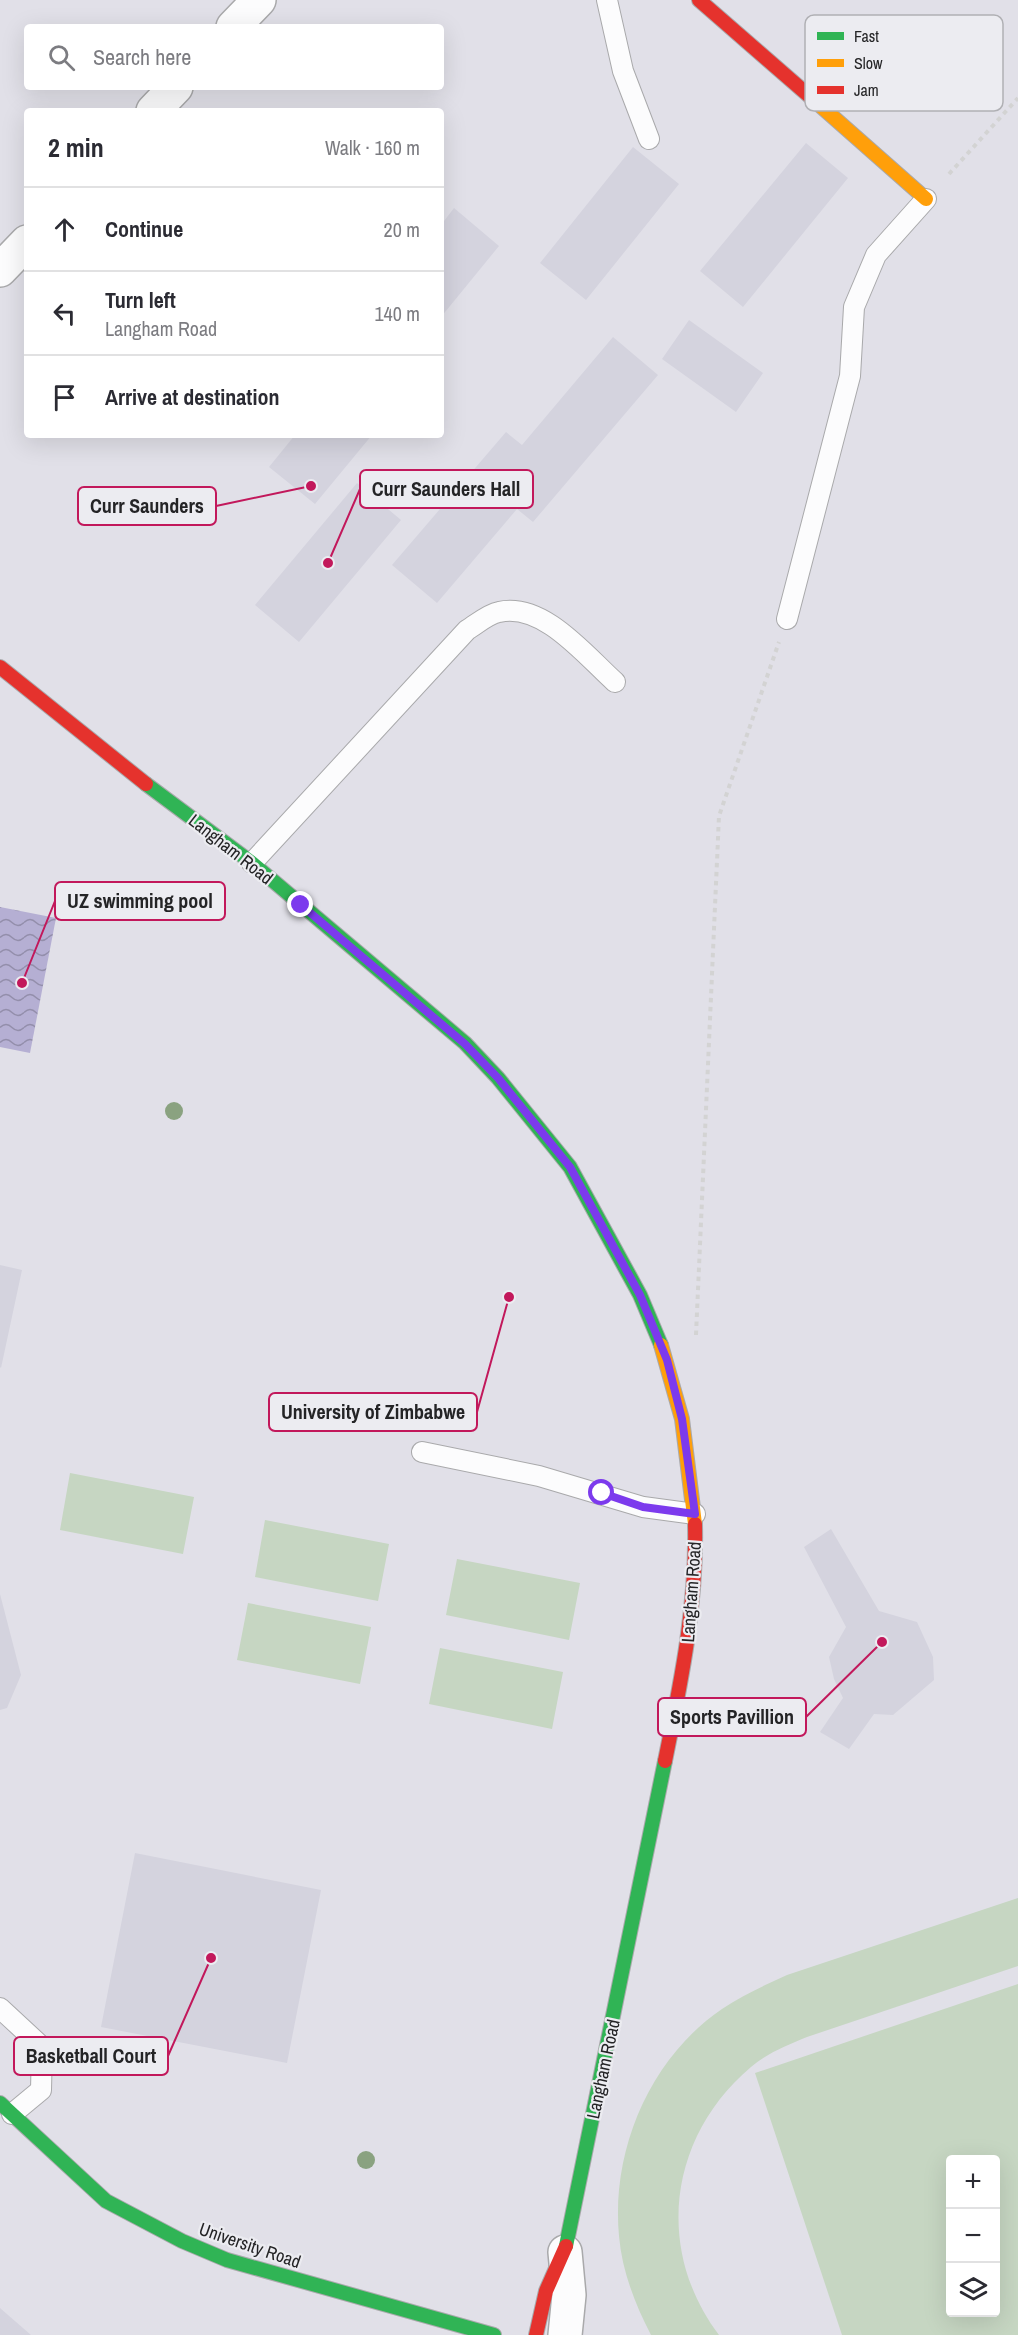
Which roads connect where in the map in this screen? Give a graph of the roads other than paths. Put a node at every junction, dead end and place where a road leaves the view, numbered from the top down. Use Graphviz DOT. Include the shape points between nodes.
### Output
graph roads {
  1 [pos="259,0"];
  2 [pos="607,0"];
  3 [pos="699,0"];
  4 [pos="236,24"];
  5 [pos="173,90"];
  6 [pos="805,93"];
  7 [pos="156,108"];
  8 [pos="826,111"];
  9 [pos="649,139"];
  10 [pos="926,199"];
  11 [pos="24,245"];
  12 [pos="0,270"];
  13 [pos="787,619"];
  14 [pos="0,667"];
  15 [pos="615,682"];
  16 [pos="252,863"];
  17 [pos="422,1452"];
  18 [pos="695,1514"];
  19 [pos="0,2008"];
  20 [pos="6,2108"];
  21 [pos="565,2252"];
  22 [pos="494,2335"];
  23 [pos="536,2335"];
  24 [pos="565,2335"];
  1 -- 4 [label="street"];
  2 -- 9 [label="lane" via="623,71"];
  3 -- 6 [label="street"];
  5 -- 7 [label="street"];
  8 -- 10 [label="street"];
  10 -- 13 [label="lane" via="876,255 854,307 850,376"];
  11 -- 12 [label="street"];
  14 -- 16 [label="street, Langham Road" via="112,759"];
  15 -- 16 [label="lane" via="547,621 515,610 496,612 467,630"];
  16 -- 18 [label="street, Langham Road" via="465,1044 498,1078 570,1167 640,1295 667,1360 682,1419"];
  17 -- 18 [label="lane" via="539,1476 643,1507"];
  18 -- 21 [label="street, Langham Road" via="693,1613 682,1685"];
  19 -- 20 [label="lane" via="42,2047 41,2090"];
  20 -- 22 [label="street, University Road" via="106,2201 182,2241 227,2260"];
  21 -- 23 [label="street, Langham Road" via="546,2291"];
  21 -- 24 [label="street, Langham Road" via="569,2295"];
}
